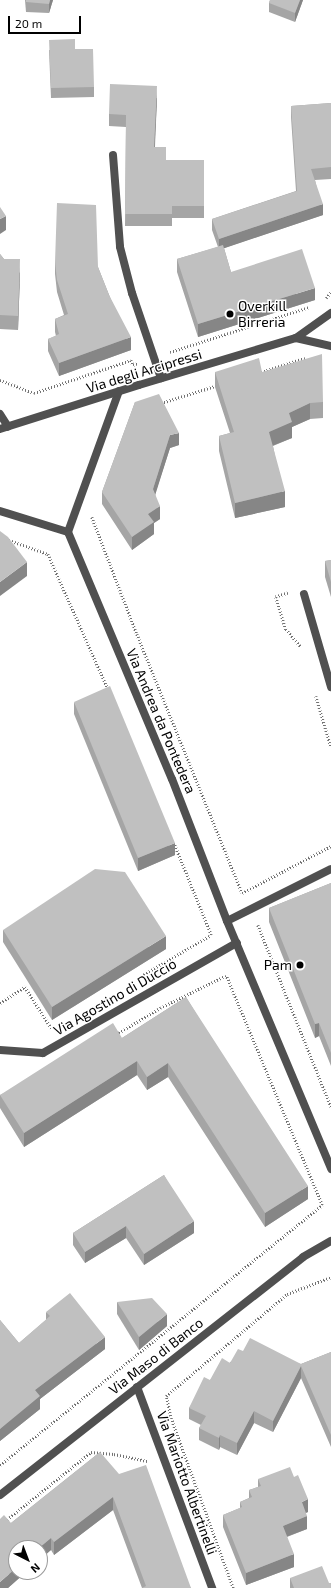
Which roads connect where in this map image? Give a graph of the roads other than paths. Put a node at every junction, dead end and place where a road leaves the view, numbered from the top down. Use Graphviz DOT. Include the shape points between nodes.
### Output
graph roads {
  1 [pos="113,154"];
  2 [pos="331,313"];
  3 [pos="296,338"];
  4 [pos="331,346"];
  5 [pos="161,378"];
  6 [pos="119,391"];
  7 [pos="0,414"];
  8 [pos="4,428"];
  9 [pos="0,511"];
  10 [pos="68,532"];
  11 [pos="304,594"];
  12 [pos="331,688"];
  13 [pos="331,869"];
  14 [pos="227,921"];
  15 [pos="237,943"];
  16 [pos="0,1050"];
  17 [pos="331,1169"];
  18 [pos="331,1241"];
  19 [pos="137,1387"];
  20 [pos="0,1495"];
  21 [pos="212,1588"];
  1 -- 5 [label="street" via="120,247 132,293"];
  2 -- 3 [label="street, Via degli Arcipressi"];
  3 -- 4 [label="street, Via degli Arcipressi"];
  3 -- 5 [label="street, Via degli Arcipressi"];
  5 -- 6 [label="street, Via degli Arcipressi"];
  6 -- 8 [label="street, Via degli Arcipressi"];
  6 -- 10 [label="street"];
  7 -- 8 [label="street"];
  9 -- 10 [label="street"];
  10 -- 14 [label="street, Via Andrea da Pontedera" via="172,779"];
  11 -- 12 [label="street"];
  13 -- 14 [label="street"];
  14 -- 15 [label="street, Via Andrea da Pontedera"];
  15 -- 16 [label="street, Via Agostino di Duccio" via="43,1053"];
  15 -- 17 [label="street, Via Andrea da Pontedera"];
  18 -- 19 [label="street, Via Maso di Banco" via="303,1257"];
  19 -- 20 [label="street, Via Maso di Banco"];
  19 -- 21 [label="street, Via Mariotto Albertinelli"];
}
